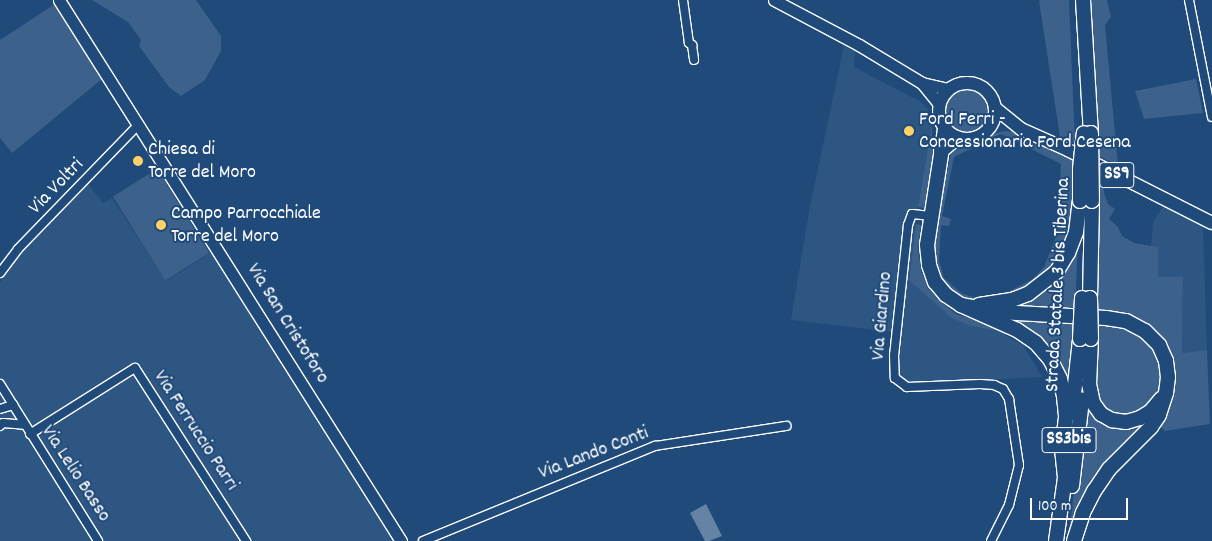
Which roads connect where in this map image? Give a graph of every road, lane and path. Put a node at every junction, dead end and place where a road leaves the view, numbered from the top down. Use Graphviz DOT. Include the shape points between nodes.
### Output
graph roads {
  1 [pos="59,0"];
  2 [pos="683,0"];
  3 [pos="774,0"];
  4 [pos="1075,0"];
  5 [pos="1084,0"];
  6 [pos="1189,0"];
  7 [pos="787,4"];
  8 [pos="694,60"];
  9 [pos="922,83"];
  10 [pos="948,89"];
  11 [pos="939,104"];
  12 [pos="995,108"];
  13 [pos="1212,117"];
  14 [pos="139,124"];
  15 [pos="991,126"];
  16 [pos="944,129"];
  17 [pos="1021,129"];
  18 [pos="1087,133"];
  19 [pos="956,138"];
  20 [pos="941,151"];
  21 [pos="1086,201"];
  22 [pos="931,216"];
  23 [pos="1212,223"];
  24 [pos="0,273"];
  25 [pos="961,305"];
  26 [pos="1086,339"];
  27 [pos="0,384"];
  28 [pos="1166,393"];
  29 [pos="13,406"];
  30 [pos="0,409"];
  31 [pos="1,423"];
  32 [pos="24,425"];
  33 [pos="786,426"];
  34 [pos="30,434"];
  35 [pos="1065,480"];
  36 [pos="98,541"];
  37 [pos="246,541"];
  38 [pos="401,541"];
  39 [pos="423,541"];
  40 [pos="991,541"];
  41 [pos="1056,541"];
  42 [pos="1064,541"];
  43 [pos="1074,541"];
  1 -- 14 [label="street, Via San Cristoforo"];
  2 -- 8 [label="street"];
  3 -- 7 [label="street"];
  4 -- 18 [label="highway"];
  5 -- 18 [label="highway"];
  6 -- 13 [label="street"];
  7 -- 9 [label="street"];
  9 -- 10 [label="street"];
  9 -- 11 [label="street"];
  10 -- 11 [label="main road"];
  10 -- 12 [label="main road" via="959,83 977,84 989,93"];
  11 -- 16 [label="main road" via="938,113"];
  12 -- 15 [label="main road"];
  12 -- 17 [label="main road, SS9"];
  14 -- 24 [label="street, Via Voltri" via="18,249"];
  14 -- 38 [label="street, Via San Cristoforo"];
  15 -- 17 [label="main road, SS9"];
  15 -- 19 [label="main road" via="976,138"];
  16 -- 19 [label="main road"];
  16 -- 20 [label="highway"];
  17 -- 23 [label="main road, SS9"];
  18 -- 21 [label="highway, bridge" via="1080,169"];
  19 -- 20 [label="highway"];
  20 -- 22 [label="highway"];
  21 -- 25 [label="highway" via="1068,253 1057,271 1043,284 1012,300"];
  21 -- 26 [label="highway, Strada Statale 3 bis Tiberina / SS3bis, bridge"];
  22 -- 25 [label="highway" via="927,245 929,265 935,282 946,296"];
  22 -- 40 [label="street, Via Giardino" via="912,214 908,225 894,355 895,378 907,387 980,384 1003,388 1009,399 1019,465 1008,505"];
  25 -- 28 [label="highway" via="999,312 1126,322 1145,331 1159,345 1166,361"];
  25 -- 35 [label="highway" via="1017,330 1036,343 1050,359 1064,397 1066,416 1062,449"];
  26 -- 28 [label="highway" via="1088,384 1093,403 1101,414 1126,422 1140,418 1151,411"];
  26 -- 35 [label="highway, Strada Statale 3 bis Tiberina / SS3bis"];
  26 -- 42 [label="highway, Strada Statale 3 bis Tiberina / SS3bis"];
  27 -- 29 [label="street, Via Lelio Basso"];
  28 -- 43 [label="highway" via="1151,427 1109,470 1094,491"];
  29 -- 30 [label="street"];
  29 -- 32 [label="street, Via Lelio Basso"];
  31 -- 32 [label="street, Via Lelio Basso"];
  32 -- 34 [label="street, Via Lelio Basso"];
  33 -- 39 [label="street, Via Lando Conti" via="655,446"];
  34 -- 36 [label="street, Via Lelio Basso"];
  34 -- 37 [label="street, Via Ferruccio Parri" via="135,368"];
  35 -- 41 [label="highway, Strada Statale 3 bis Tiberina / SS3bis"];
}
